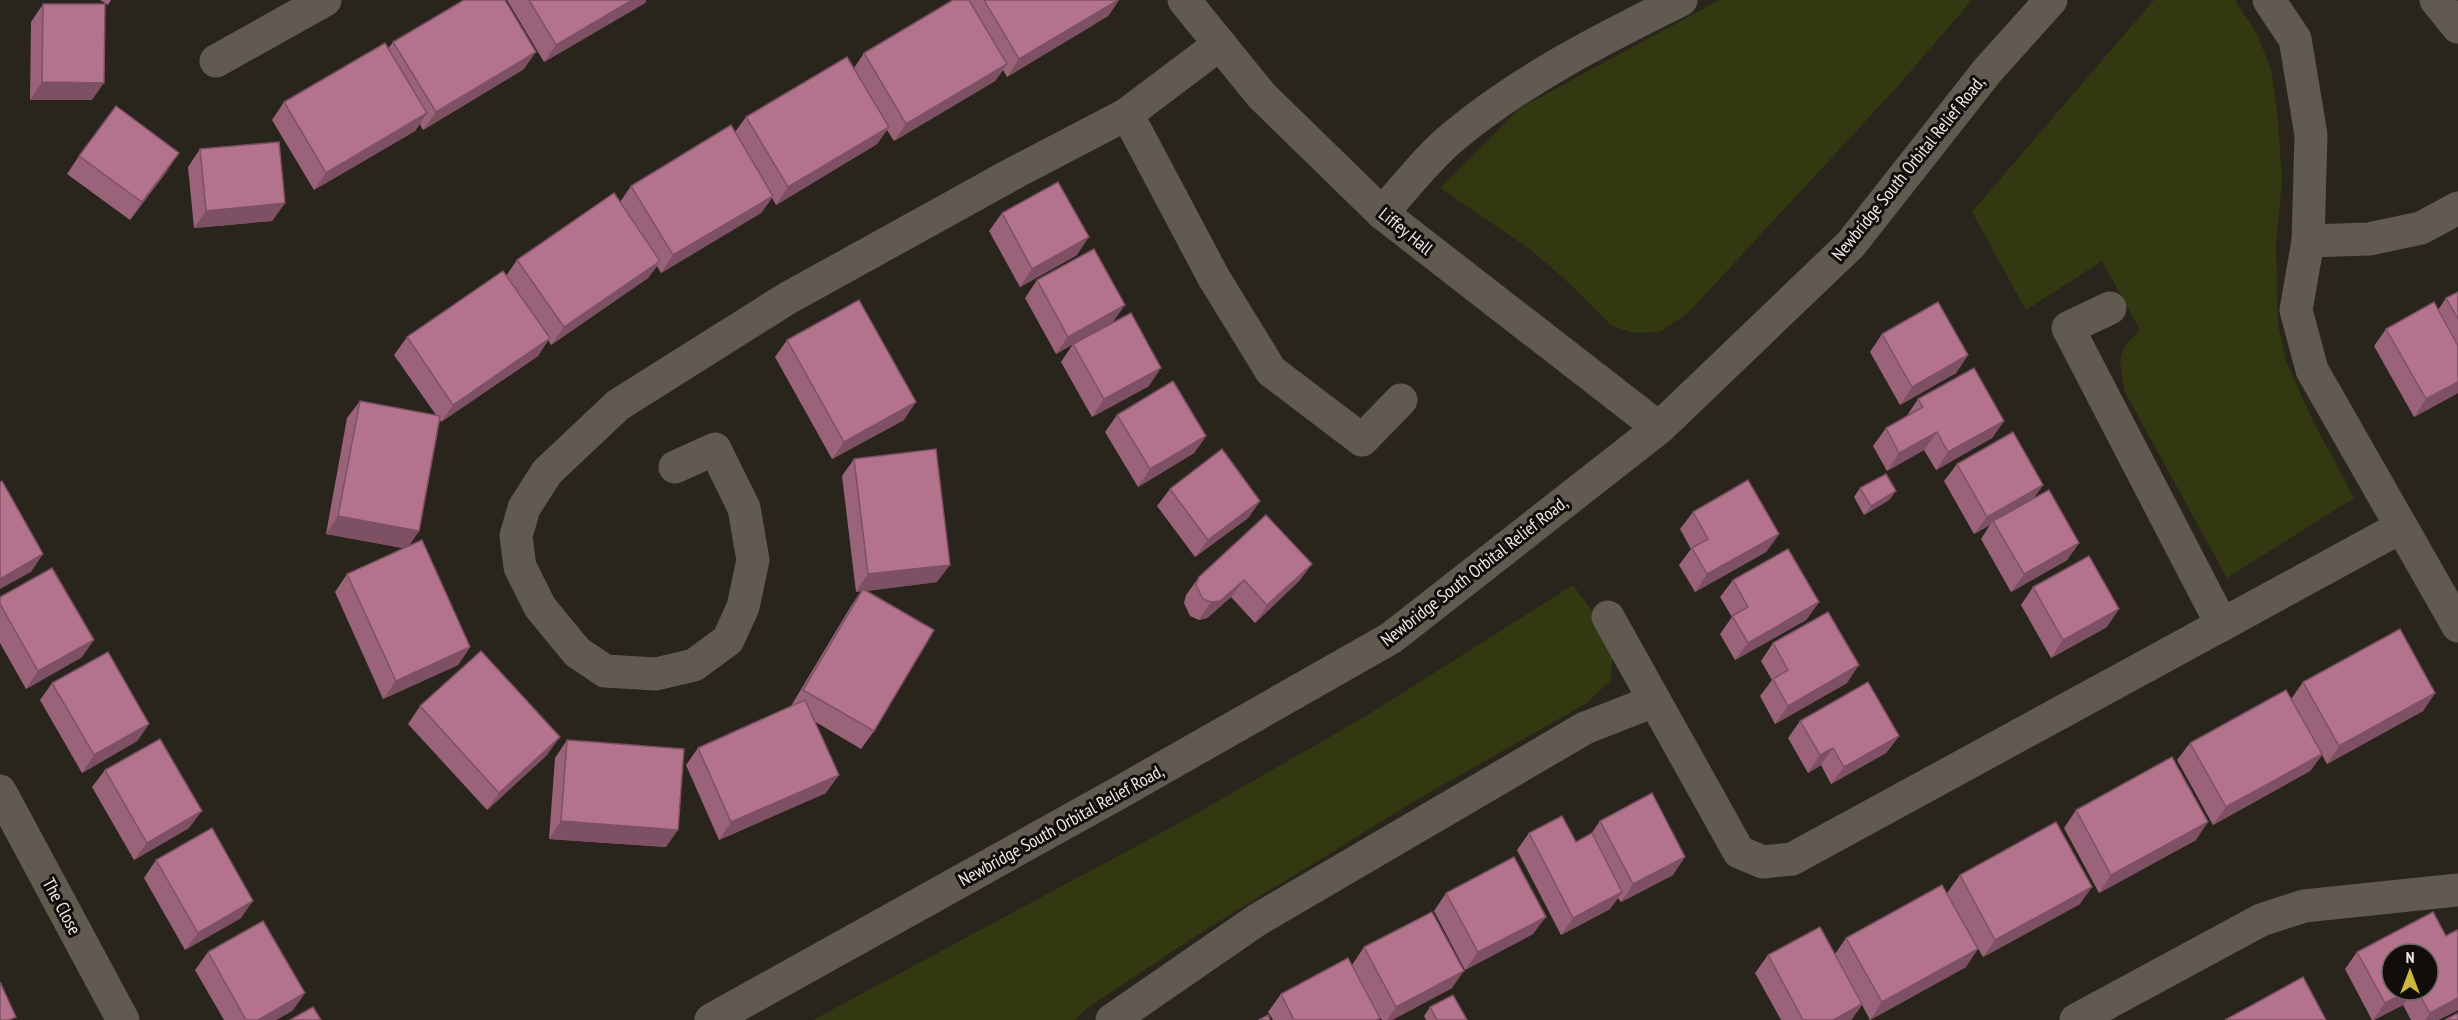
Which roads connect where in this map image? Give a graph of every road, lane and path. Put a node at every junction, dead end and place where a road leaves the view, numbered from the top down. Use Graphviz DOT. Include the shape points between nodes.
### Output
graph roads {
  1 [pos="325,0"];
  2 [pos="1184,0"];
  3 [pos="1681,0"];
  4 [pos="2051,0"];
  5 [pos="2269,0"];
  6 [pos="2436,0"];
  7 [pos="2458,27"];
  8 [pos="1220,44"];
  9 [pos="216,61"];
  10 [pos="1127,114"];
  11 [pos="2458,208"];
  12 [pos="1382,213"];
  13 [pos="2308,241"];
  14 [pos="2110,308"];
  15 [pos="1401,400"];
  16 [pos="1659,428"];
  17 [pos="675,467"];
  18 [pos="2401,527"];
  19 [pos="1608,617"];
  20 [pos="2222,625"];
  21 [pos="2458,626"];
  22 [pos="1654,701"];
  23 [pos="0,791"];
  24 [pos="2458,890"];
  25 [pos="123,1020"];
  26 [pos="711,1020"];
  27 [pos="1112,1020"];
  28 [pos="2076,1020"];
  1 -- 9 [label="street"];
  2 -- 8 [label="street, Liffey Hall"];
  3 -- 12 [label="street" via="1616,32 1500,100 1451,138"];
  4 -- 16 [label="street, Newbridge South Orbital Relief Road," via="1988,70 1851,244"];
  5 -- 13 [label="street" via="2295,39 2311,135"];
  6 -- 7 [label="street"];
  8 -- 10 [label="street"];
  8 -- 12 [label="street, Liffey Hall" via="1262,96"];
  10 -- 15 [label="street" via="1209,268 1271,371 1362,440"];
  10 -- 17 [label="street" via="1016,171 778,304 618,405 547,471 524,508 516,536 520,567 540,607 577,652 605,671 656,674 694,665 728,640 743,607 753,560 744,508 715,449"];
  11 -- 13 [label="street" via="2421,228 2369,239"];
  12 -- 16 [label="street, Liffey Hall"];
  13 -- 18 [label="street" via="2296,310 2312,370"];
  14 -- 20 [label="street" via="2068,328"];
  16 -- 26 [label="street, Newbridge South Orbital Relief Road," via="1391,638"];
  18 -- 20 [label="street"];
  18 -- 21 [label="street"];
  19 -- 22 [label="street"];
  20 -- 22 [label="street" via="1792,859 1763,862 1739,852"];
  22 -- 27 [label="street" via="1585,728 1257,920"];
  23 -- 25 [label="street, The Close"];
  24 -- 28 [label="street" via="2304,906 2261,920"];
}
